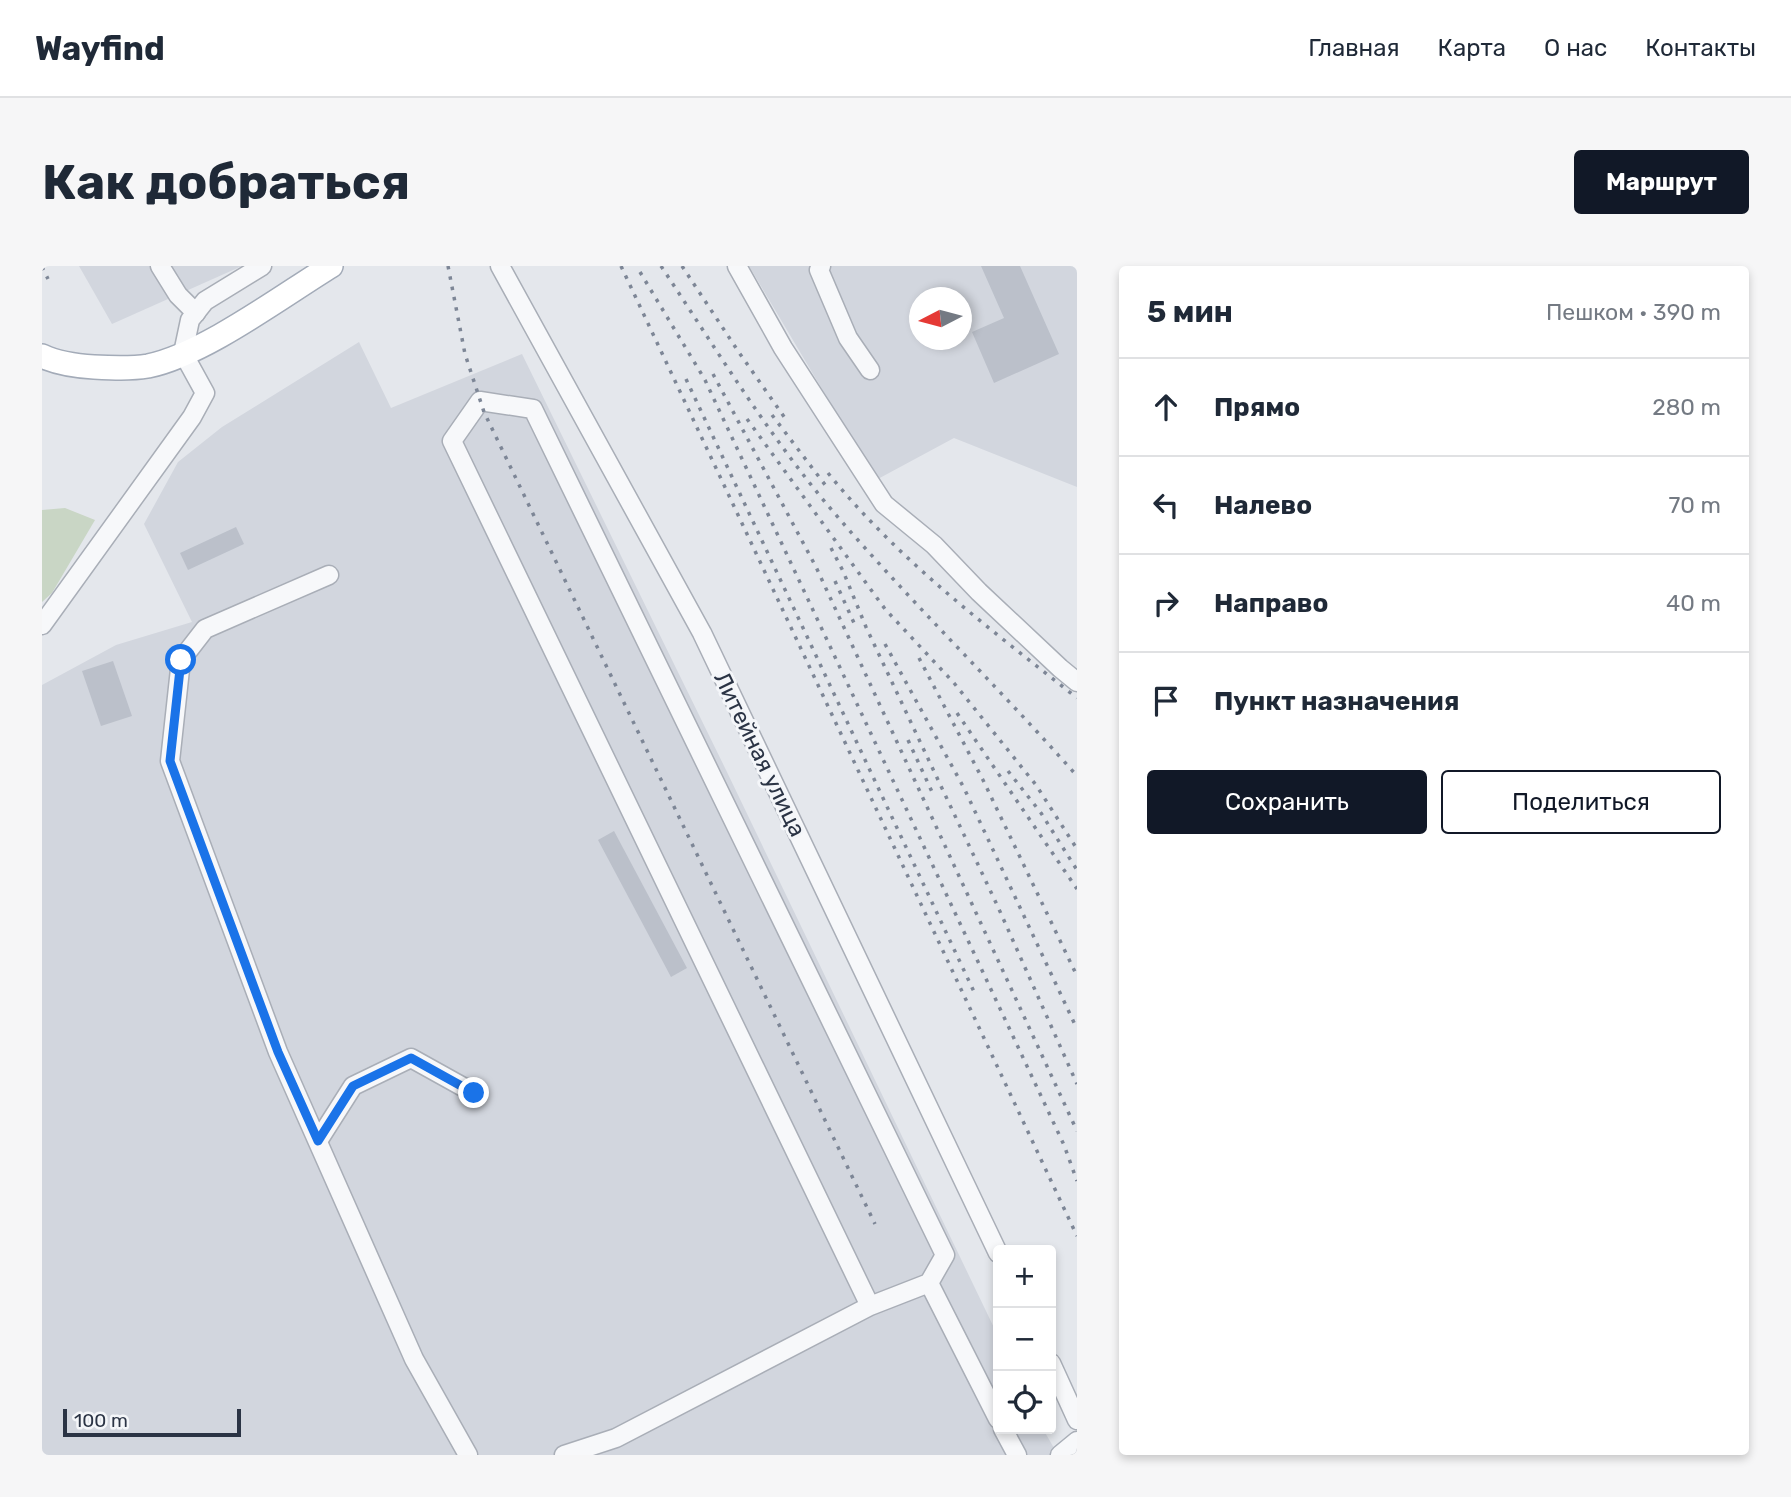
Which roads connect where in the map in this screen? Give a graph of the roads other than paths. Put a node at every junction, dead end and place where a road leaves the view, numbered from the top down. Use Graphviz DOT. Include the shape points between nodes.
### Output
graph roads {
  1 [pos="160,266"];
  2 [pos="262,266"];
  3 [pos="331,266"];
  4 [pos="500,266"];
  5 [pos="737,266"];
  6 [pos="821,266"];
  7 [pos="195,313"];
  8 [pos="183,354"];
  9 [pos="42,356"];
  10 [pos="870,370"];
  11 [pos="329,575"];
  12 [pos="42,625"];
  13 [pos="1077,682"];
  14 [pos="474,1093"];
  15 [pos="318,1141"];
  16 [pos="994,1245"];
  17 [pos="929,1283"];
  18 [pos="870,1306"];
  19 [pos="1055,1371"];
  20 [pos="993,1409"];
  21 [pos="1077,1420"];
  22 [pos="1006,1434"];
  23 [pos="1077,1441"];
  24 [pos="468,1455"];
  25 [pos="564,1455"];
  26 [pos="1017,1455"];
  27 [pos="1060,1455"];
  1 -- 7 [label="lane"];
  2 -- 7 [label="lane" via="205,301"];
  3 -- 8 [label="main road"];
  4 -- 16 [label="lane, Литейная улица" via="702,633"];
  5 -- 13 [label="lane" via="783,348 884,504 934,545"];
  6 -- 10 [label="lane" via="848,338"];
  7 -- 8 [label="lane"];
  8 -- 9 [label="main road" via="150,366 121,369 81,366"];
  8 -- 12 [label="lane" via="205,393"];
  11 -- 15 [label="lane" via="205,629 181,660 170,761 278,1052"];
  14 -- 15 [label="lane" via="411,1058 353,1086"];
  15 -- 24 [label="lane" via="414,1359"];
  17 -- 18 [label="lane"];
  17 -- 18 [label="lane" via="945,1255 533,409 480,401 452,441"];
  17 -- 20 [label="lane"];
  18 -- 25 [label="lane" via="616,1438"];
  19 -- 21 [label="lane"];
  22 -- 26 [label="lane"];
  23 -- 27 [label="lane"];
}
